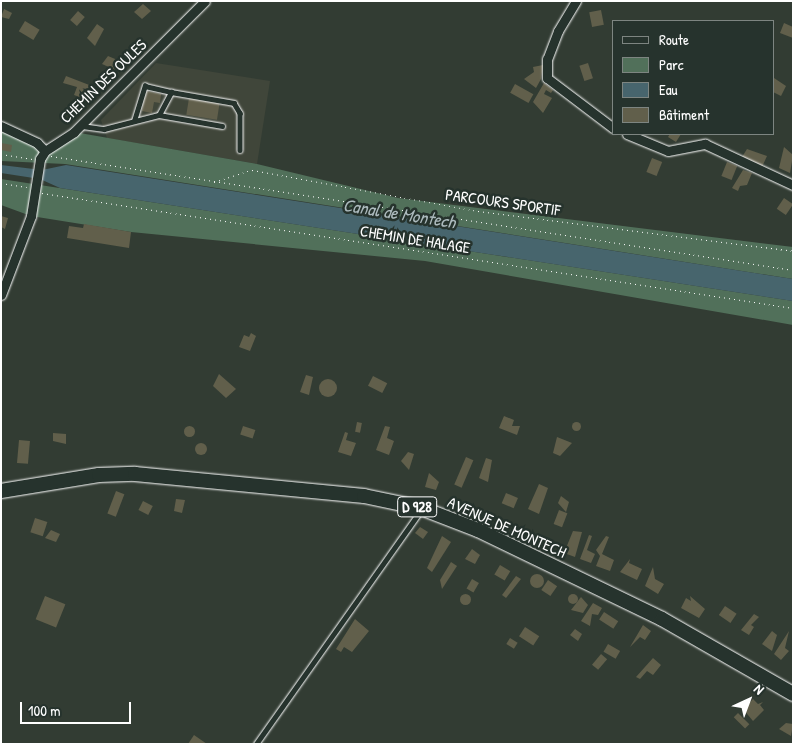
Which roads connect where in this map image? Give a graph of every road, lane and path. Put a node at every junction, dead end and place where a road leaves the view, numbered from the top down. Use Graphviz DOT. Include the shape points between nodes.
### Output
graph roads {
  1 [pos="205,1"];
  2 [pos="576,1"];
  3 [pos="171,92"];
  4 [pos="159,115"];
  5 [pos="134,121"];
  6 [pos="1,126"];
  7 [pos="81,126"];
  8 [pos="222,126"];
  9 [pos="612,127"];
  10 [pos="629,135"];
  11 [pos="240,150"];
  12 [pos="1,154"];
  13 [pos="41,158"];
  14 [pos="214,182"];
  15 [pos="1,183"];
  16 [pos="793,185"];
  17 [pos="35,188"];
  18 [pos="793,251"];
  19 [pos="793,270"];
  20 [pos="1,295"];
  21 [pos="793,308"];
  22 [pos="1,491"];
  23 [pos="421,508"];
  24 [pos="793,694"];
  25 [pos="256,744"];
  1 -- 7 [label="street, CHEMIN DES OULES"];
  2 -- 9 [label="street" via="558,31 547,59 547,78"];
  3 -- 4 [label="lane"];
  3 -- 5 [label="lane" via="145,86"];
  3 -- 11 [label="lane" via="234,103 240,114"];
  4 -- 5 [label="lane"];
  4 -- 8 [label="lane"];
  5 -- 7 [label="lane" via="104,129"];
  6 -- 13 [label="street" via="37,143"];
  7 -- 13 [label="street, CHEMIN DES OULES"];
  10 -- 16 [label="street" via="668,151 705,144"];
  12 -- 13 [label="path, CHEMIN DE HALAGE"];
  13 -- 14 [label="path, CHEMIN DE HALAGE"];
  13 -- 17 [label="street"];
  14 -- 18 [label="path, PARCOURS SPORTIF" via="252,170 478,211"];
  14 -- 19 [label="path, CHEMIN DE HALAGE"];
  15 -- 17 [label="path, CHEMIN DE HALAGE"];
  17 -- 20 [label="street" via="31,216"];
  17 -- 21 [label="path, CHEMIN DE HALAGE"];
  22 -- 23 [label="main road, AVENUE DE MONTECH / D 928" via="99,475 135,474 364,496"];
  23 -- 24 [label="main road, AVENUE DE MONTECH / D 928" via="478,530 662,619"];
  23 -- 25 [label="lane"];
}
